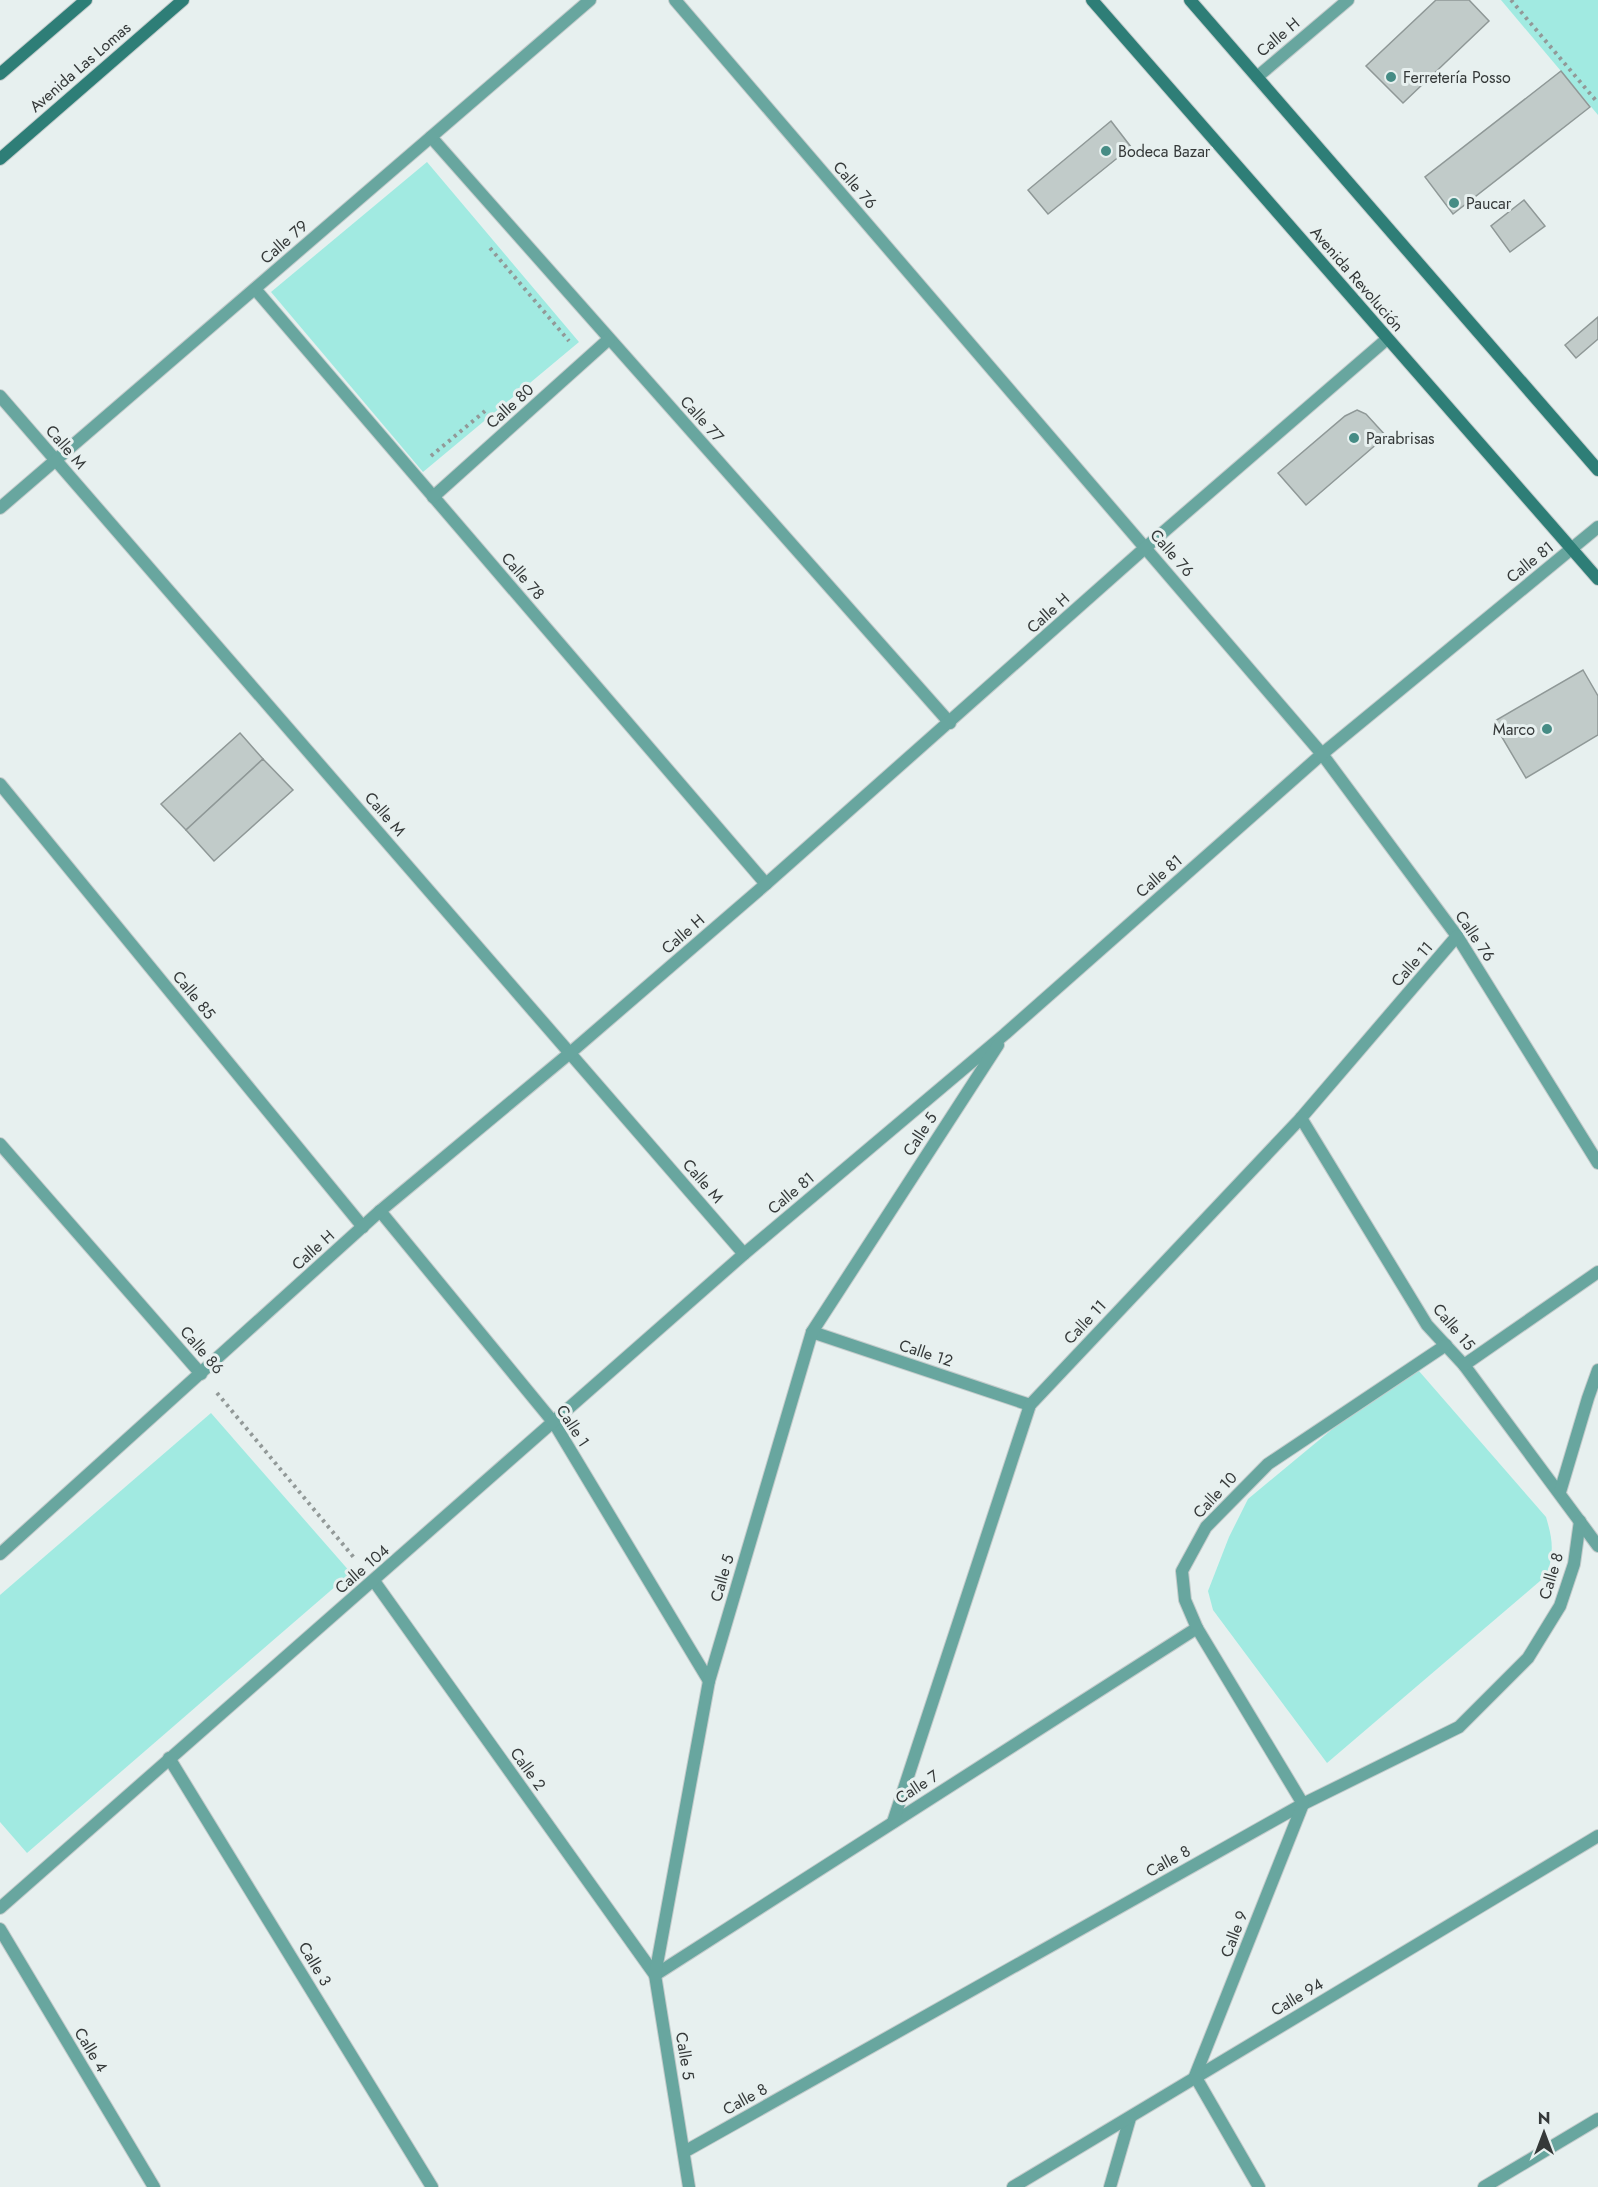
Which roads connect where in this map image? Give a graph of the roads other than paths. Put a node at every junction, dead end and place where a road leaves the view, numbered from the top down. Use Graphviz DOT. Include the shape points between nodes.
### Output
graph roads {
  1 [pos="86,0"];
  2 [pos="183,0"];
  3 [pos="590,0"];
  4 [pos="675,0"];
  5 [pos="1092,0"];
  6 [pos="1190,0"];
  7 [pos="1348,0"];
  8 [pos="0,74"];
  9 [pos="1257,77"];
  10 [pos="431,137"];
  11 [pos="0,159"];
  12 [pos="255,289"];
  13 [pos="609,339"];
  14 [pos="1387,339"];
  15 [pos="0,396"];
  16 [pos="56,460"];
  17 [pos="1598,470"];
  18 [pos="433,497"];
  19 [pos="0,508"];
  20 [pos="1598,526"];
  21 [pos="1145,548"];
  22 [pos="1572,549"];
  23 [pos="1598,579"];
  24 [pos="950,723"];
  25 [pos="1322,754"];
  26 [pos="0,784"];
  27 [pos="766,884"];
  28 [pos="1457,936"];
  29 [pos="1005,1034"];
  30 [pos="570,1053"];
  31 [pos="1301,1118"];
  32 [pos="0,1144"];
  33 [pos="1598,1163"];
  34 [pos="380,1211"];
  35 [pos="363,1227"];
  36 [pos="744,1254"];
  37 [pos="1598,1272"];
  38 [pos="812,1332"];
  39 [pos="1446,1345"];
  40 [pos="1464,1365"];
  41 [pos="1598,1370"];
  42 [pos="201,1374"];
  43 [pos="1030,1405"];
  44 [pos="554,1423"];
  45 [pos="1560,1492"];
  46 [pos="1580,1521"];
  47 [pos="1598,1546"];
  48 [pos="0,1554"];
  49 [pos="374,1581"];
  50 [pos="1197,1628"];
  51 [pos="709,1681"];
  52 [pos="169,1758"];
  53 [pos="1302,1804"];
  54 [pos="893,1822"];
  55 [pos="1598,1836"];
  56 [pos="0,1908"];
  57 [pos="0,1929"];
  58 [pos="655,1975"];
  59 [pos="1196,2076"];
  60 [pos="1130,2118"];
  61 [pos="1598,2119"];
  62 [pos="684,2152"];
  63 [pos="154,2187"];
  64 [pos="432,2187"];
  65 [pos="689,2187"];
  66 [pos="1013,2187"];
  67 [pos="1110,2187"];
  68 [pos="1259,2187"];
  69 [pos="1484,2187"];
  1 -- 8 [label="street"];
  2 -- 11 [label="street, Avenida Las Lomas"];
  3 -- 10 [label="street, Calle 79"];
  4 -- 21 [label="street, Calle 76"];
  5 -- 14 [label="street, Avenida Revolución"];
  6 -- 9 [label="street"];
  7 -- 9 [label="street, Calle H"];
  9 -- 17 [label="street"];
  10 -- 12 [label="street, Calle 79"];
  10 -- 13 [label="street, Calle 77"];
  12 -- 16 [label="street, Calle 79"];
  12 -- 18 [label="street, Calle 78"];
  13 -- 18 [label="street, Calle 80"];
  13 -- 24 [label="street, Calle 77"];
  14 -- 21 [label="street, Calle H"];
  14 -- 22 [label="street, Avenida Revolución"];
  15 -- 16 [label="street, Calle M"];
  16 -- 19 [label="street, Calle 79"];
  16 -- 30 [label="street, Calle M"];
  18 -- 27 [label="street, Calle 78"];
  20 -- 22 [label="street, Calle 81"];
  21 -- 24 [label="street, Calle H"];
  21 -- 25 [label="street, Calle 76"];
  22 -- 23 [label="street, Avenida Revolución"];
  22 -- 25 [label="street, Calle 81"];
  24 -- 27 [label="street, Calle H"];
  25 -- 28 [label="street, Calle 76"];
  25 -- 29 [label="street, Calle 81"];
  26 -- 35 [label="street, Calle 85"];
  27 -- 30 [label="street, Calle H"];
  28 -- 31 [label="street, Calle 11"];
  28 -- 33 [label="street, Calle 76"];
  29 -- 36 [label="street, Calle 81"];
  29 -- 38 [label="street, Calle 5"];
  30 -- 34 [label="street, Calle H"];
  30 -- 36 [label="street, Calle M"];
  31 -- 39 [label="street, Calle 15" via="1427,1325"];
  31 -- 43 [label="street, Calle 11"];
  32 -- 42 [label="street, Calle 86"];
  34 -- 35 [label="street, Calle H"];
  34 -- 44 [label="street, Calle 1"];
  35 -- 42 [label="street, Calle H"];
  36 -- 44 [label="street, Calle 104"];
  37 -- 40 [label="street"];
  38 -- 43 [label="street, Calle 12"];
  38 -- 51 [label="street, Calle 5"];
  39 -- 40 [label="street, Calle 15"];
  39 -- 50 [label="street, Calle 10" via="1268,1464 1206,1527 1182,1571 1185,1600"];
  40 -- 45 [label="street, Calle 15"];
  41 -- 45 [label="street"];
  42 -- 48 [label="street, Calle H"];
  43 -- 54 [label="street, Calle 11"];
  44 -- 49 [label="street, Calle 104"];
  44 -- 51 [label="street, Calle 1"];
  45 -- 46 [label="street, Calle 15"];
  46 -- 47 [label="street, Calle 15"];
  46 -- 53 [label="street, Calle 8" via="1574,1564 1560,1606 1528,1658 1495,1693 1459,1727"];
  49 -- 52 [label="street, Calle 104"];
  49 -- 58 [label="street, Calle 2"];
  50 -- 53 [label="street, Calle 10"];
  50 -- 54 [label="street, Calle 7"];
  51 -- 58 [label="street, Calle 5"];
  52 -- 56 [label="street, Calle 104"];
  52 -- 64 [label="street, Calle 3"];
  53 -- 59 [label="street, Calle 9"];
  53 -- 62 [label="street, Calle 8"];
  54 -- 58 [label="street, Calle 7"];
  55 -- 59 [label="street, Calle 94"];
  57 -- 63 [label="street, Calle 4"];
  58 -- 62 [label="street, Calle 5"];
  59 -- 60 [label="street, Calle 94"];
  59 -- 68 [label="street"];
  60 -- 66 [label="street, Calle 94"];
  60 -- 67 [label="street"];
  61 -- 69 [label="street"];
  62 -- 65 [label="street, Calle 5"];
}
